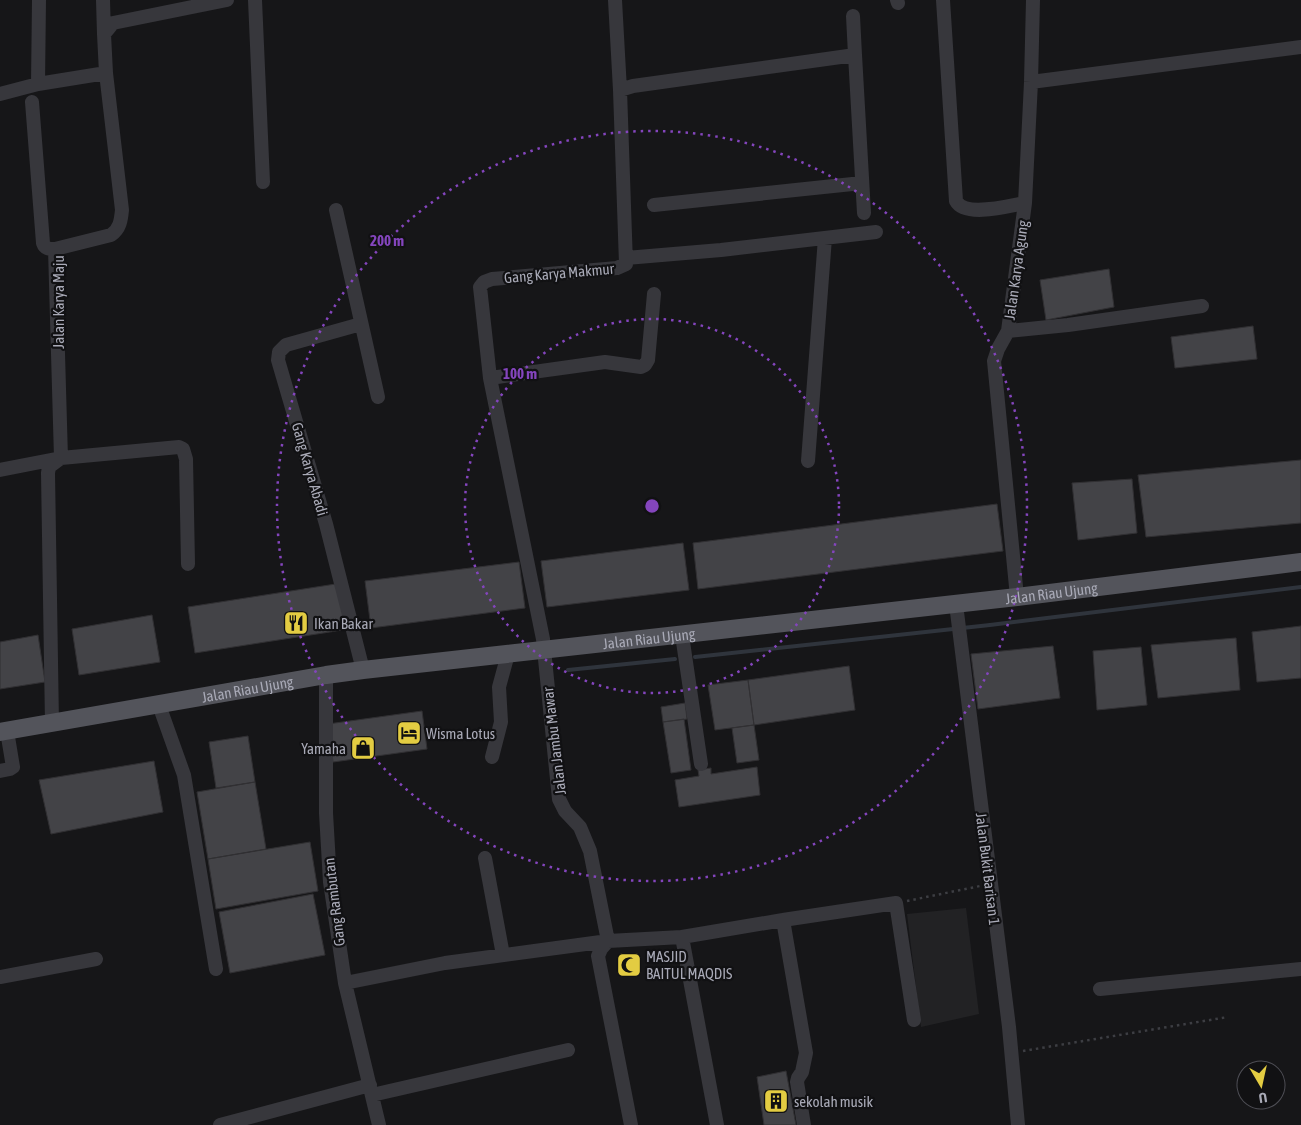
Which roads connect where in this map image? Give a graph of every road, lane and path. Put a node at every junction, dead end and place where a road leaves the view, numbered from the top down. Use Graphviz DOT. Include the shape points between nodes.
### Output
graph roads {
  1 [pos="39,0"];
  2 [pos="102,0"];
  3 [pos="227,0"];
  4 [pos="255,0"];
  5 [pos="615,0"];
  6 [pos="943,0"];
  7 [pos="1032,0"];
  8 [pos="853,16"];
  9 [pos="108,28"];
  10 [pos="1301,47"];
  11 [pos="855,55"];
  12 [pos="106,73"];
  13 [pos="1031,82"];
  14 [pos="38,84"];
  15 [pos="627,89"];
  16 [pos="0,94"];
  17 [pos="32,102"];
  18 [pos="263,182"];
  19 [pos="862,183"];
  20 [pos="1025,203"];
  21 [pos="654,205"];
  22 [pos="336,210"];
  23 [pos="864,213"];
  24 [pos="876,232"];
  25 [pos="825,238"];
  26 [pos="52,249"];
  27 [pos="626,258"];
  28 [pos="654,294"];
  29 [pos="1202,306"];
  30 [pos="360,324"];
  31 [pos="1008,331"];
  32 [pos="490,378"];
  33 [pos="378,397"];
  34 [pos="61,458"];
  35 [pos="808,461"];
  36 [pos="0,470"];
  37 [pos="1301,562"];
  38 [pos="188,564"];
  39 [pos="1017,597"];
  40 [pos="956,608"];
  41 [pos="682,634"];
  42 [pos="544,650"];
  43 [pos="508,654"];
  44 [pos="363,670"];
  45 [pos="326,675"];
  46 [pos="159,705"];
  47 [pos="52,724"];
  48 [pos="4,732"];
  49 [pos="492,758"];
  50 [pos="701,764"];
  51 [pos="0,771"];
  52 [pos="485,858"];
  53 [pos="990,884"];
  54 [pos="896,903"];
  55 [pos="783,920"];
  56 [pos="682,937"];
  57 [pos="608,941"];
  58 [pos="503,955"];
  59 [pos="96,958"];
  60 [pos="216,969"];
  61 [pos="1301,969"];
  62 [pos="0,976"];
  63 [pos="345,983"];
  64 [pos="1100,989"];
  65 [pos="1228,1017"];
  66 [pos="914,1020"];
  67 [pos="568,1050"];
  68 [pos="1011,1053"];
  69 [pos="371,1090"];
  70 [pos="220,1125"];
  71 [pos="379,1125"];
  72 [pos="631,1125"];
  73 [pos="717,1125"];
  74 [pos="804,1125"];
  75 [pos="1018,1125"];
  1 -- 14 [label="street"];
  2 -- 9 [label="street, Jalan Karya Maju"];
  3 -- 9 [label="street"];
  4 -- 18 [label="street"];
  5 -- 15 [label="street, Gang Karya Makmur"];
  6 -- 20 [label="street" via="956,201 973,211"];
  7 -- 13 [label="street, Jalan Karya Agung"];
  8 -- 11 [label="street"];
  9 -- 12 [label="street, Jalan Karya Maju"];
  10 -- 13 [label="street"];
  11 -- 15 [label="street"];
  11 -- 19 [label="street"];
  12 -- 14 [label="street"];
  12 -- 26 [label="street, Jalan Karya Maju" via="121,220 117,232 111,235"];
  13 -- 20 [label="street, Jalan Karya Agung"];
  14 -- 16 [label="street"];
  15 -- 27 [label="street, Gang Karya Makmur"];
  17 -- 26 [label="street" via="43,242 44,247"];
  19 -- 21 [label="street"];
  19 -- 23 [label="street"];
  20 -- 31 [label="street, Jalan Karya Agung"];
  22 -- 30 [label="street"];
  24 -- 25 [label="street"];
  25 -- 27 [label="street"];
  25 -- 35 [label="street"];
  26 -- 34 [label="street, Jalan Karya Maju"];
  27 -- 32 [label="street, Gang Karya Makmur" via="626,264 617,268 484,282 480,287 480,297"];
  28 -- 32 [label="street" via="646,365 605,362"];
  29 -- 31 [label="street"];
  30 -- 33 [label="street"];
  30 -- 44 [label="street, Gang Karya Abadi" via="286,345 279,352 278,360 326,524"];
  31 -- 39 [label="street, Jalan Karya Agung" via="994,360"];
  32 -- 42 [label="street, Gang Karya Makmur"];
  34 -- 36 [label="street"];
  34 -- 38 [label="street" via="183,449 186,459"];
  34 -- 47 [label="street" via="48,473"];
  37 -- 39 [label="main road, Jalan Riau Ujung"];
  39 -- 40 [label="main road, Jalan Riau Ujung"];
  40 -- 41 [label="main road, Jalan Riau Ujung"];
  40 -- 53 [label="street, Jalan Bukit Barisan 1"];
  41 -- 42 [label="main road, Jalan Riau Ujung"];
  41 -- 50 [label="street"];
  42 -- 43 [label="main road, Jalan Riau Ujung"];
  42 -- 57 [label="street, Jalan Jambu Mawar" via="559,799 580,827 590,851"];
  43 -- 44 [label="main road, Jalan Riau Ujung"];
  43 -- 49 [label="street" via="499,687 501,722"];
  44 -- 45 [label="main road, Jalan Riau Ujung"];
  45 -- 46 [label="main road, Jalan Riau Ujung"];
  45 -- 63 [label="street, Gang Rambutan" via="328,853"];
  46 -- 47 [label="main road, Jalan Riau Ujung"];
  46 -- 60 [label="street" via="184,775"];
  47 -- 48 [label="main road, Jalan Riau Ujung"];
  48 -- 51 [label="street" via="14,767"];
  52 -- 58 [label="street"];
  53 -- 54 [label="path"];
  53 -- 68 [label="street, Jalan Bukit Barisan 1"];
  54 -- 55 [label="street"];
  54 -- 66 [label="street"];
  55 -- 56 [label="street"];
  55 -- 74 [label="street" via="806,1053 797,1082"];
  56 -- 57 [label="street"];
  56 -- 73 [label="street"];
  57 -- 58 [label="street"];
  57 -- 72 [label="street" via="598,956"];
  58 -- 63 [label="street"];
  59 -- 62 [label="street"];
  61 -- 64 [label="street"];
  63 -- 69 [label="street, Gang Rambutan"];
  65 -- 68 [label="path"];
  67 -- 69 [label="street"];
  68 -- 75 [label="street, Jalan Bukit Barisan 1"];
  69 -- 70 [label="street"];
  69 -- 71 [label="street, Gang Rambutan"];
}
